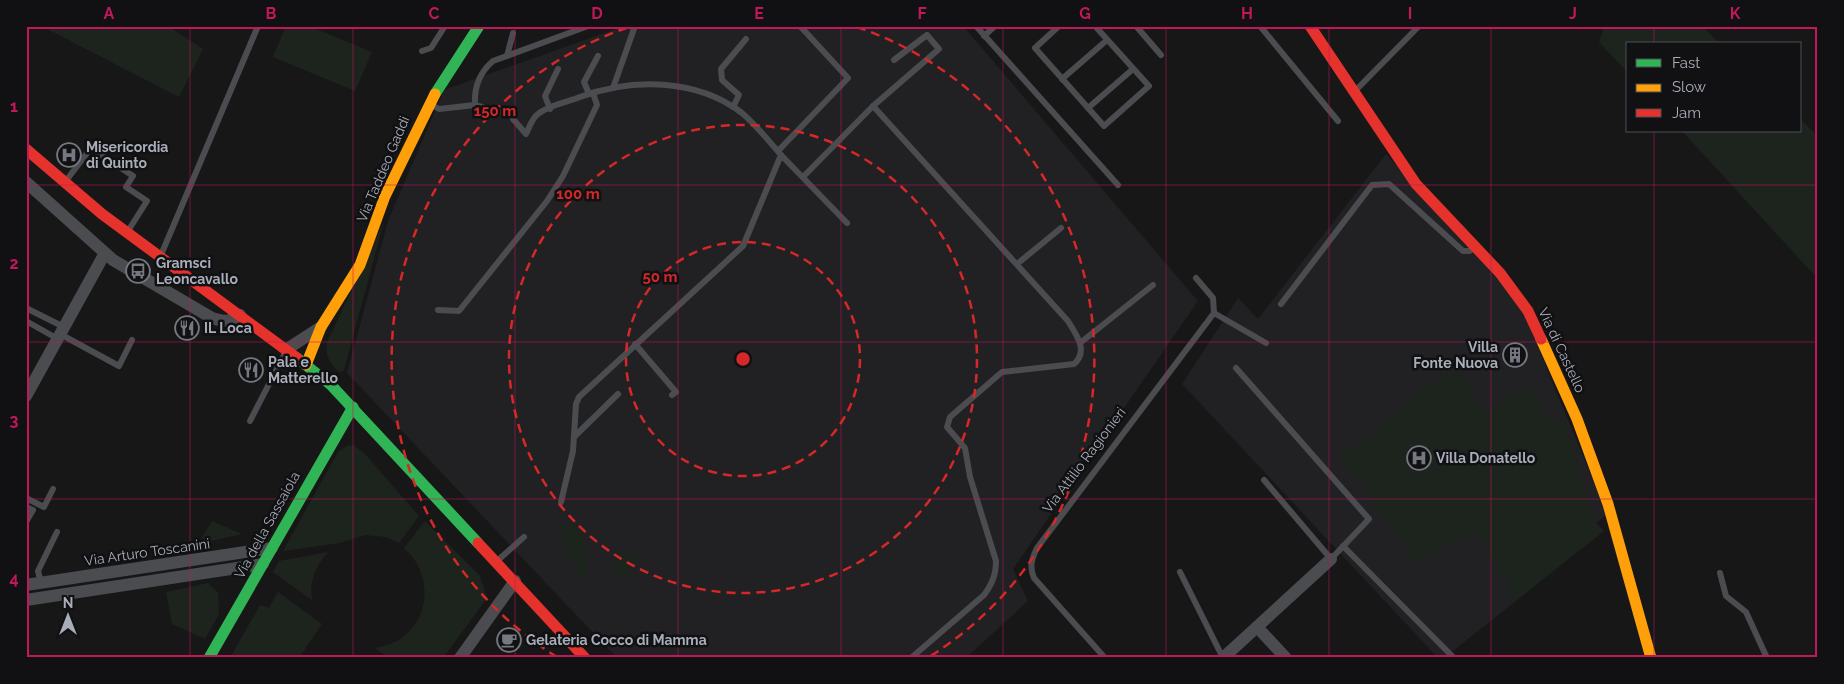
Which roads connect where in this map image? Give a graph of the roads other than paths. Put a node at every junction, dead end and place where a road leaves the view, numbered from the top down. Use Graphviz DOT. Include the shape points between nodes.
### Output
graph roads {
  1 [pos="258,26"];
  2 [pos="444,26"];
  3 [pos="479,26"];
  4 [pos="588,26"];
  5 [pos="635,26"];
  6 [pos="800,26"];
  7 [pos="976,26"];
  8 [pos="995,26"];
  9 [pos="1059,26"];
  10 [pos="1095,26"];
  11 [pos="1136,26"];
  12 [pos="1260,26"];
  13 [pos="1310,26"];
  14 [pos="1419,26"];
  15 [pos="513,34"];
  16 [pos="984,36"];
  17 [pos="746,39"];
  18 [pos="1107,40"];
  19 [pos="422,51"];
  20 [pos="1162,55"];
  21 [pos="507,56"];
  22 [pos="598,56"];
  23 [pos="894,60"];
  24 [pos="558,69"];
  25 [pos="1133,69"];
  26 [pos="1062,79"];
  27 [pos="612,88"];
  28 [pos="1354,92"];
  29 [pos="591,93"];
  30 [pos="429,103"];
  31 [pos="475,105"];
  32 [pos="873,106"];
  33 [pos="733,107"];
  34 [pos="1088,108"];
  35 [pos="550,109"];
  36 [pos="499,112"];
  37 [pos="513,119"];
  38 [pos="1338,121"];
  39 [pos="26,150"];
  40 [pos="780,153"];
  41 [pos="802,177"];
  42 [pos="26,182"];
  43 [pos="64,183"];
  44 [pos="1118,185"];
  45 [pos="847,223"];
  46 [pos="1061,228"];
  47 [pos="128,232"];
  48 [pos="1475,245"];
  49 [pos="105,252"];
  50 [pos="161,256"];
  51 [pos="1017,264"];
  52 [pos="1196,278"];
  53 [pos="1153,285"];
  54 [pos="1281,304"];
  55 [pos="26,308"];
  56 [pos="438,310"];
  57 [pos="1214,312"];
  58 [pos="240,315"];
  59 [pos="26,321"];
  60 [pos="321,327"];
  61 [pos="61,334"];
  62 [pos="132,340"];
  63 [pos="1080,343"];
  64 [pos="1266,343"];
  65 [pos="635,344"];
  66 [pos="286,350"];
  67 [pos="306,365"];
  68 [pos="1236,368"];
  69 [pos="618,394"];
  70 [pos="672,395"];
  71 [pos="26,396"];
  72 [pos="353,407"];
  73 [pos="250,421"];
  74 [pos="574,437"];
  75 [pos="1264,480"];
  76 [pos="53,489"];
  77 [pos="26,498"];
  78 [pos="561,502"];
  79 [pos="26,506"];
  80 [pos="26,522"];
  81 [pos="57,532"];
  82 [pos="524,537"];
  83 [pos="1343,546"];
  84 [pos="272,548"];
  85 [pos="1331,559"];
  86 [pos="496,562"];
  87 [pos="263,564"];
  88 [pos="1180,572"];
  89 [pos="1720,573"];
  90 [pos="515,582"];
  91 [pos="41,583"];
  92 [pos="26,585"];
  93 [pos="26,600"];
  94 [pos="1257,627"];
  95 [pos="209,658"];
  96 [pos="460,658"];
  97 [pos="585,658"];
  98 [pos="911,658"];
  99 [pos="1105,658"];
  100 [pos="1223,658"];
  101 [pos="1286,658"];
  102 [pos="1454,658"];
  103 [pos="1651,658"];
  104 [pos="1767,658"];
  1 -- 50 [label="lane"];
  2 -- 19 [label="lane" via="431,48"];
  3 -- 30 [label="street, Via Taddeo Gaddi"];
  4 -- 21 [label="lane"];
  5 -- 27 [label="lane"];
  6 -- 40 [label="lane" via="848,78"];
  7 -- 16 [label="lane"];
  8 -- 16 [label="lane"];
  9 -- 26 [label="lane" via="1035,48"];
  10 -- 18 [label="lane"];
  11 -- 20 [label="lane"];
  12 -- 38 [label="lane"];
  13 -- 28 [label="street, Via di Castello"];
  14 -- 28 [label="lane"];
  15 -- 21 [label="lane"];
  16 -- 44 [label="lane"];
  17 -- 33 [label="lane" via="721,69 722,80 739,95"];
  18 -- 25 [label="lane"];
  18 -- 26 [label="lane"];
  21 -- 31 [label="lane" via="484,68 476,86"];
  22 -- 29 [label="lane" via="584,82"];
  23 -- 32 [label="lane" via="927,35 939,49"];
  24 -- 35 [label="lane" via="545,96"];
  25 -- 34 [label="lane"];
  25 -- 34 [label="lane" via="1149,86 1104,126"];
  26 -- 34 [label="lane"];
  27 -- 29 [label="lane"];
  27 -- 33 [label="lane" via="644,84 682,87"];
  28 -- 48 [label="street, Via di Castello" via="1416,184"];
  29 -- 35 [label="lane"];
  29 -- 56 [label="lane" via="596,106 563,176 547,201 459,311"];
  30 -- 31 [label="lane" via="439,109"];
  30 -- 60 [label="street, Via Taddeo Gaddi" via="384,196 360,265"];
  31 -- 36 [label="lane"];
  32 -- 41 [label="lane"];
  32 -- 51 [label="lane"];
  33 -- 40 [label="lane"];
  35 -- 37 [label="lane" via="538,113 526,134"];
  39 -- 43 [label="street"];
  40 -- 41 [label="lane"];
  40 -- 65 [label="lane" via="744,246"];
  41 -- 45 [label="lane"];
  42 -- 49 [label="street"];
  43 -- 47 [label="street"];
  43 -- 47 [label="lane" via="91,148 133,176 126,186 147,201"];
  46 -- 51 [label="lane"];
  47 -- 50 [label="street"];
  48 -- 54 [label="lane" via="1470,251 1463,251 1396,189 1389,184 1372,185"];
  48 -- 103 [label="street, Via di Castello" via="1528,311 1553,362 1608,504"];
  49 -- 58 [label="street" via="126,268 212,318 226,321"];
  49 -- 61 [label="street"];
  50 -- 58 [label="street"];
  51 -- 63 [label="lane" via="1068,321"];
  52 -- 57 [label="lane" via="1213,298"];
  53 -- 63 [label="lane"];
  55 -- 61 [label="lane"];
  57 -- 64 [label="lane"];
  57 -- 99 [label="lane, Via Attilio Ragionieri" via="1032,557 1034,578"];
  58 -- 66 [label="street"];
  59 -- 61 [label="lane"];
  60 -- 66 [label="street, Via Taddeo Gaddi"];
  60 -- 67 [label="street, Via Taddeo Gaddi"];
  61 -- 62 [label="lane" via="119,366"];
  61 -- 71 [label="street"];
  63 -- 98 [label="lane" via="1081,354 1074,364 1002,372 950,417 947,427 965,448 996,570 984,595"];
  65 -- 70 [label="lane" via="676,392"];
  65 -- 74 [label="lane" via="579,397"];
  66 -- 67 [label="street"];
  66 -- 73 [label="lane"];
  67 -- 72 [label="street"];
  68 -- 83 [label="lane" via="1369,519"];
  69 -- 74 [label="lane"];
  72 -- 84 [label="street, Via della Sassaiola"];
  72 -- 86 [label="street"];
  74 -- 78 [label="lane"];
  75 -- 85 [label="lane"];
  76 -- 77 [label="lane" via="44,507"];
  79 -- 80 [label="lane" via="33,510"];
  81 -- 91 [label="lane" via="38,571"];
  82 -- 86 [label="lane"];
  83 -- 85 [label="lane"];
  83 -- 102 [label="lane"];
  84 -- 87 [label="street, Via della Sassaiola"];
  84 -- 91 [label="street, Via Arturo Toscanini"];
  85 -- 94 [label="street"];
  86 -- 90 [label="street"];
  87 -- 93 [label="street, Via Arturo Toscanini"];
  87 -- 95 [label="street, Via della Sassaiola"];
  88 -- 100 [label="lane"];
  89 -- 104 [label="lane" via="1726,596 1746,612"];
  90 -- 96 [label="street"];
  90 -- 97 [label="street"];
  91 -- 92 [label="street, Via Arturo Toscanini"];
  94 -- 100 [label="street"];
  94 -- 101 [label="street"];
}
